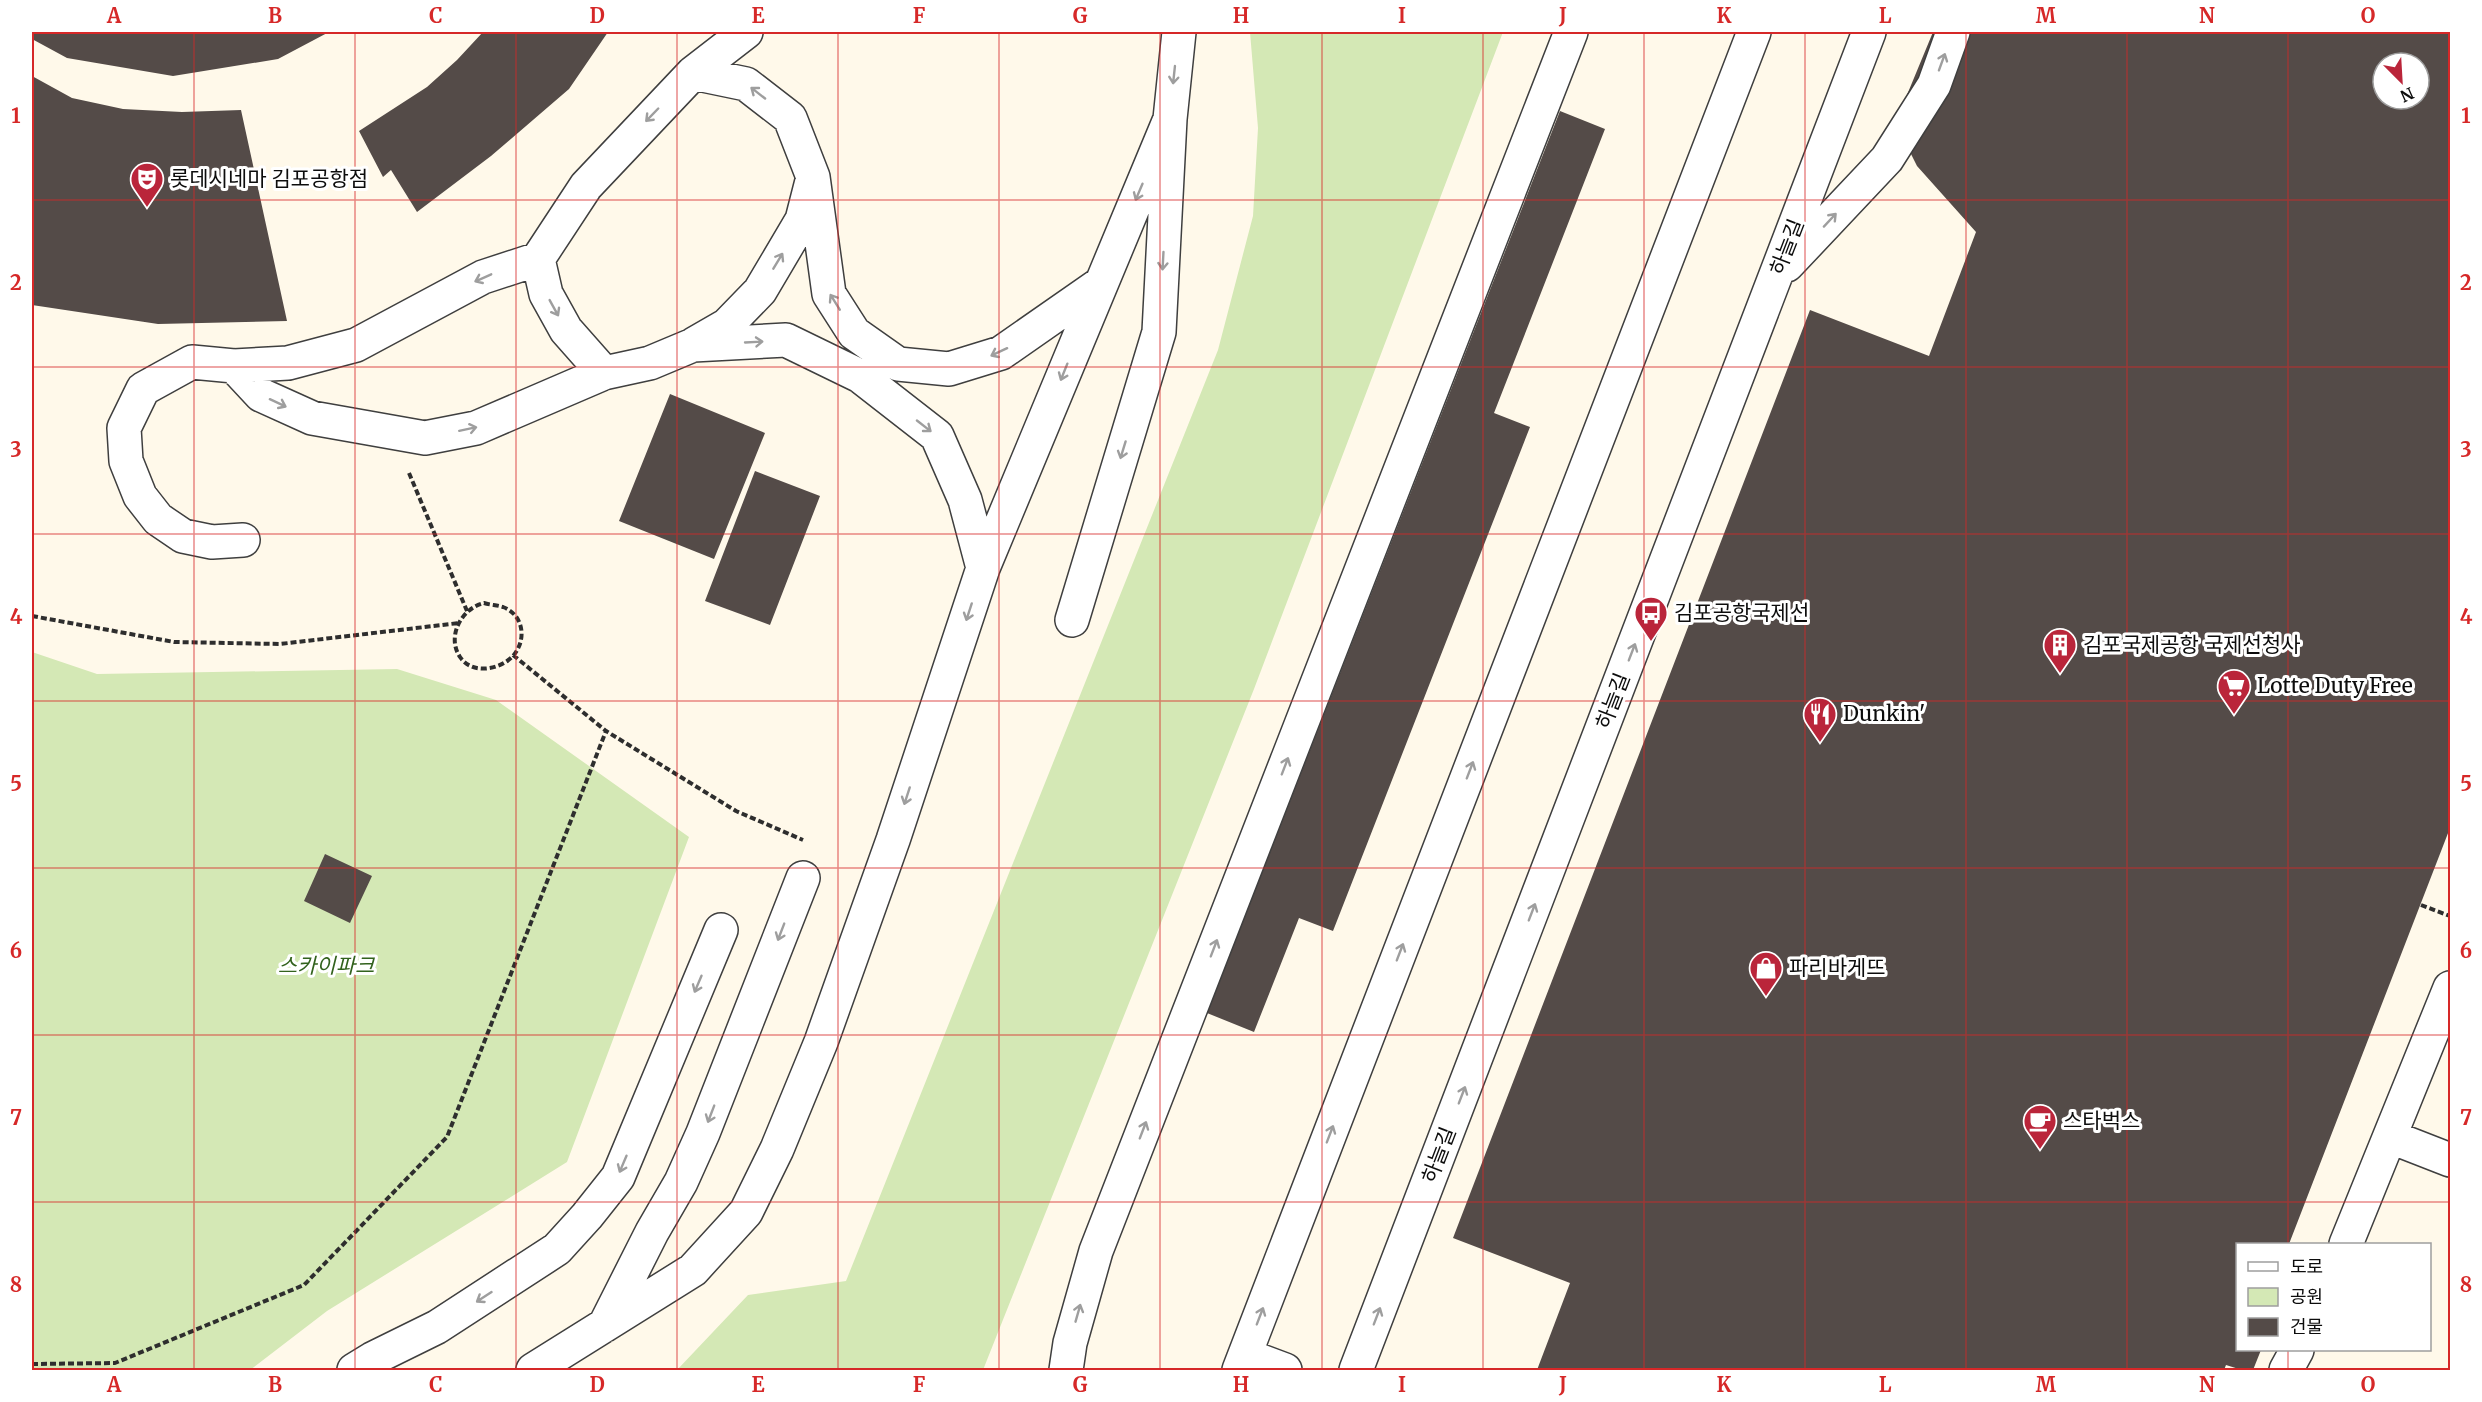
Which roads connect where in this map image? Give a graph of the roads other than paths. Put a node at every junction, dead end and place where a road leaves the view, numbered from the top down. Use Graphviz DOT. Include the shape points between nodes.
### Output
graph roads {
  1 [pos="746,32"];
  2 [pos="1179,32"];
  3 [pos="1571,32"];
  4 [pos="1754,32"];
  5 [pos="1869,32"];
  6 [pos="1953,32"];
  7 [pos="693,73"];
  8 [pos="1170,119"];
  9 [pos="813,177"];
  10 [pos="538,259"];
  11 [pos="1775,277"];
  12 [pos="1100,284"];
  13 [pos="693,345"];
  14 [pos="234,366"];
  15 [pos="604,373"];
  16 [pos="243,540"];
  17 [pos="984,568"];
  18 [pos="1072,620"];
  19 [pos="802,878"];
  20 [pos="721,930"];
  21 [pos="2451,988"];
  22 [pos="2391,1137"];
  23 [pos="2451,1160"];
  24 [pos="2347,1243"];
  25 [pos="604,1327"];
  26 [pos="2296,1351"];
  27 [pos="1242,1363"];
  28 [pos="533,1370"];
  29 [pos="354,1371"];
  30 [pos="1066,1371"];
  31 [pos="1285,1371"];
  32 [pos="1356,1371"];
  33 [pos="2286,1371"];
  1 -- 7 [label="lane"];
  2 -- 8 [label="lane, one-way"];
  30 -- 3 [label="lane, one-way" via="1096,1251"];
  27 -- 4 [label="lane, one-way"];
  5 -- 11 [label="lane, 하늘길"];
  11 -- 6 [label="lane, one-way" via="1887,159 1934,85"];
  9 -- 7 [label="lane, one-way" via="790,118 746,84"];
  7 -- 10 [label="lane, one-way" via="586,186"];
  8 -- 12 [label="lane, one-way"];
  8 -- 18 [label="lane, one-way" via="1159,332"];
  12 -- 9 [label="lane, one-way" via="1001,353 949,369 898,364 854,333 829,294"];
  13 -- 9 [label="lane, one-way" via="728,325 760,291 802,220"];
  10 -- 14 [label="lane, one-way" via="483,277 356,345 288,363"];
  10 -- 15 [label="lane, one-way" via="546,294 566,330"];
  32 -- 11 [label="lane, 하늘길, one-way"];
  12 -- 17 [label="lane, one-way"];
  13 -- 15 [label="lane" via="650,363"];
  13 -- 17 [label="lane, one-way" via="786,340 860,376 937,436 965,500"];
  14 -- 15 [label="lane, one-way" via="261,395 312,418 425,438 476,428"];
  14 -- 16 [label="lane" via="192,362 143,388 124,428 126,461 140,496 158,519 183,536 212,542"];
  17 -- 25 [label="lane, one-way" via="821,1042 746,1212 693,1270"];
  19 -- 25 [label="lane, one-way" via="703,1133"];
  20 -- 29 [label="lane, one-way" via="618,1177 587,1216 556,1249 437,1327"];
  21 -- 22 [label="lane"];
  22 -- 23 [label="lane"];
  22 -- 24 [label="lane"];
  25 -- 28 [label="lane"];
  26 -- 33 [label="lane"];
  27 -- 31 [label="lane"];
}
